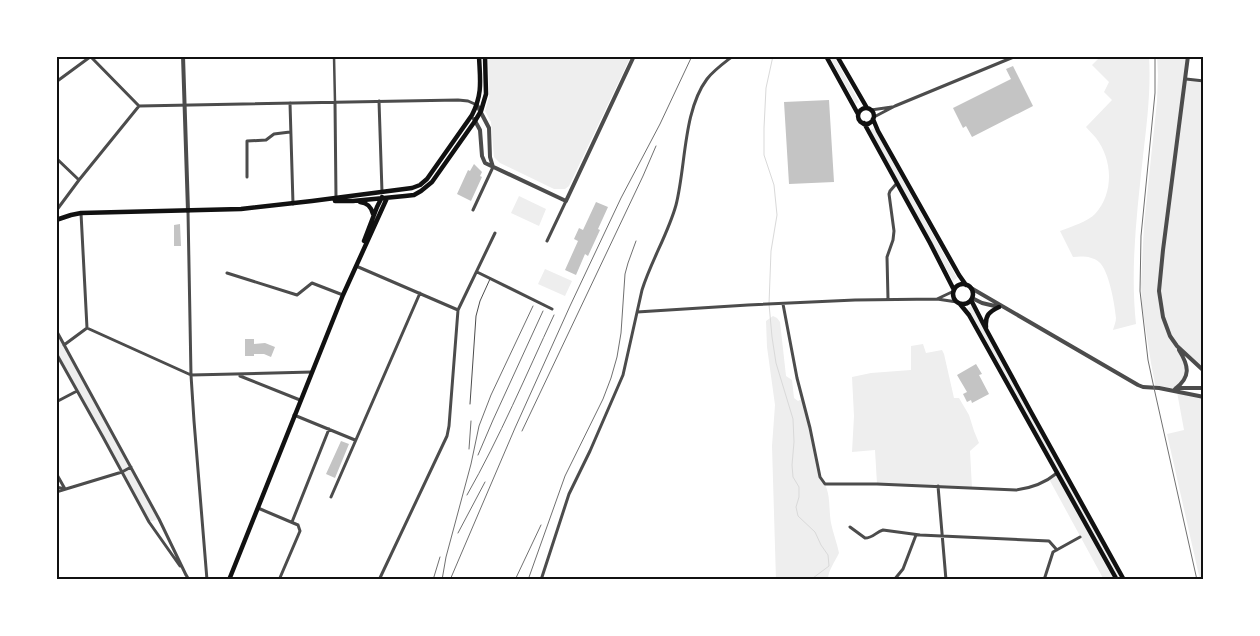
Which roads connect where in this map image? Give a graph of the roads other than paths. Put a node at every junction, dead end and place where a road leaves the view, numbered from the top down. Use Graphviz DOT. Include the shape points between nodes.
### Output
graph roads {
  1 [pos="90,56"];
  2 [pos="183,56"];
  3 [pos="334,56"];
  4 [pos="479,56"];
  5 [pos="485,56"];
  6 [pos="634,56"];
  7 [pos="733,56"];
  8 [pos="824,56"];
  9 [pos="1016,56"];
  10 [pos="1188,56"];
  11 [pos="839,57"];
  12 [pos="1006,58"];
  13 [pos="1186,79"];
  14 [pos="56,82"];
  15 [pos="1204,82"];
  16 [pos="378,101"];
  17 [pos="335,102"];
  18 [pos="290,103"];
  19 [pos="185,105"];
  20 [pos="477,105"];
  21 [pos="139,106"];
  22 [pos="895,106"];
  23 [pos="869,109"];
  24 [pos="481,111"];
  25 [pos="858,114"];
  26 [pos="472,115"];
  27 [pos="873,118"];
  28 [pos="476,121"];
  29 [pos="864,123"];
  30 [pos="290,132"];
  31 [pos="56,158"];
  32 [pos="493,167"];
  33 [pos="247,177"];
  34 [pos="79,180"];
  35 [pos="897,183"];
  36 [pos="385,195"];
  37 [pos="336,198"];
  38 [pos="312,201"];
  39 [pos="353,201"];
  40 [pos="566,201"];
  41 [pos="292,204"];
  42 [pos="473,210"];
  43 [pos="56,211"];
  44 [pos="188,211"];
  45 [pos="81,213"];
  46 [pos="373,216"];
  47 [pos="56,220"];
  48 [pos="495,233"];
  49 [pos="547,241"];
  50 [pos="356,266"];
  51 [pos="477,272"];
  52 [pos="227,273"];
  53 [pos="490,278"];
  54 [pos="968,286"];
  55 [pos="954,291"];
  56 [pos="420,293"];
  57 [pos="343,295"];
  58 [pos="937,299"];
  59 [pos="972,299"];
  60 [pos="888,300"];
  61 [pos="959,303"];
  62 [pos="784,304"];
  63 [pos="999,307"];
  64 [pos="552,309"];
  65 [pos="1008,309"];
  66 [pos="458,310"];
  67 [pos="637,312"];
  68 [pos="87,328"];
  69 [pos="56,330"];
  70 [pos="987,331"];
  71 [pos="64,345"];
  72 [pos="1177,346"];
  73 [pos="56,353"];
  74 [pos="1204,371"];
  75 [pos="312,372"];
  76 [pos="237,375"];
  77 [pos="191,376"];
  78 [pos="1204,388"];
  79 [pos="1176,390"];
  80 [pos="77,391"];
  81 [pos="1204,396"];
  82 [pos="300,400"];
  83 [pos="56,402"];
  84 [pos="470,404"];
  85 [pos="294,415"];
  86 [pos="329,429"];
  87 [pos="355,440"];
  88 [pos="131,467"];
  89 [pos="122,472"];
  90 [pos="56,473"];
  91 [pos="1057,473"];
  92 [pos="938,486"];
  93 [pos="56,487"];
  94 [pos="65,489"];
  95 [pos="56,492"];
  96 [pos="331,497"];
  97 [pos="257,508"];
  98 [pos="292,522"];
  99 [pos="850,526"];
  100 [pos="916,534"];
  101 [pos="942,536"];
  102 [pos="1080,536"];
  103 [pos="1057,550"];
  104 [pos="186,575"];
  105 [pos="189,580"];
  106 [pos="207,580"];
  107 [pos="229,580"];
  108 [pos="279,580"];
  109 [pos="379,580"];
  110 [pos="541,580"];
  111 [pos="894,580"];
  112 [pos="946,580"];
  113 [pos="1044,580"];
  114 [pos="1117,580"];
  115 [pos="1124,580"];
  1 -- 14 [label="street"];
  1 -- 21 [label="street"];
  2 -- 19 [label="street"];
  3 -- 17 [label="street"];
  4 -- 20 [label="main road"];
  5 -- 24 [label="main road" via="486,94"];
  6 -- 40 [label="street"];
  7 -- 67 [label="street" via="707,78 699,92 689,123 675,206 645,279"];
  8 -- 25 [label="main road"];
  9 -- 12 [label="street"];
  10 -- 13 [label="street"];
  11 -- 23 [label="main road"];
  12 -- 22 [label="street"];
  13 -- 15 [label="street"];
  13 -- 72 [label="street" via="1159,291 1165,325"];
  16 -- 17 [label="street"];
  16 -- 20 [label="street" via="458,100"];
  16 -- 36 [label="street"];
  17 -- 18 [label="street"];
  17 -- 37 [label="street"];
  18 -- 19 [label="street"];
  18 -- 30 [label="street"];
  19 -- 21 [label="street"];
  19 -- 44 [label="street"];
  20 -- 24 [label="street"];
  20 -- 26 [label="main road"];
  21 -- 34 [label="street"];
  22 -- 23 [label="street"];
  22 -- 27 [label="street"];
  23 -- 25 [label="main road" via="863,108"];
  23 -- 27 [label="main road"];
  24 -- 28 [label="main road"];
  24 -- 32 [label="street" via="489,128"];
  25 -- 29 [label="main road"];
  26 -- 28 [label="street"];
  26 -- 36 [label="main road" via="427,179 420,185"];
  27 -- 29 [label="main road"];
  27 -- 54 [label="main road"];
  28 -- 32 [label="street" via="485,163"];
  28 -- 36 [label="main road" via="427,188 414,194"];
  29 -- 35 [label="main road"];
  30 -- 33 [label="street" via="274,134 266,140 247,141"];
  30 -- 41 [label="street"];
  31 -- 34 [label="street"];
  32 -- 40 [label="street"];
  32 -- 42 [label="street"];
  34 -- 43 [label="street"];
  35 -- 55 [label="main road"];
  35 -- 60 [label="street" via="889,194 894,231 887,257"];
  36 -- 37 [label="main road"];
  36 -- 39 [label="main road"];
  36 -- 46 [label="main road"];
  36 -- 50 [label="main road"];
  37 -- 38 [label="main road"];
  38 -- 39 [label="main road"];
  38 -- 41 [label="main road"];
  39 -- 46 [label="main road" via="368,204"];
  40 -- 49 [label="street"];
  41 -- 44 [label="main road"];
  44 -- 45 [label="main road"];
  44 -- 77 [label="street"];
  45 -- 47 [label="main road"];
  45 -- 68 [label="street"];
  46 -- 50 [label="main road"];
  48 -- 51 [label="street"];
  50 -- 56 [label="street"];
  50 -- 57 [label="main road"];
  51 -- 53 [label="street"];
  51 -- 66 [label="street"];
  52 -- 57 [label="street" via="297,295 312,283"];
  53 -- 64 [label="street"];
  53 -- 84 [label="lane" via="476,316"];
  54 -- 55 [label="main road" via="959,285"];
  54 -- 59 [label="main road" via="973,293"];
  54 -- 65 [label="street"];
  55 -- 58 [label="street"];
  55 -- 61 [label="main road"];
  56 -- 66 [label="street"];
  56 -- 87 [label="street"];
  57 -- 75 [label="main road"];
  58 -- 60 [label="street"];
  58 -- 61 [label="street"];
  59 -- 61 [label="main road" via="967,304"];
  59 -- 63 [label="street"];
  59 -- 70 [label="main road"];
  60 -- 62 [label="street"];
  61 -- 91 [label="main road" via="969,315"];
  62 -- 67 [label="street"];
  62 -- 92 [label="street" via="797,378 822,481 825,484"];
  63 -- 65 [label="street"];
  63 -- 70 [label="main road" via="987,316"];
  65 -- 79 [label="street" via="1138,385"];
  66 -- 109 [label="street" via="447,436"];
  67 -- 110 [label="street" via="623,375 569,494"];
  68 -- 71 [label="street"];
  68 -- 77 [label="street"];
  69 -- 71 [label="street"];
  70 -- 115 [label="main road"];
  71 -- 88 [label="street"];
  72 -- 74 [label="street"];
  72 -- 79 [label="street" via="1187,371 1186,378"];
  73 -- 80 [label="street"];
  75 -- 76 [label="street"];
  75 -- 82 [label="main road"];
  76 -- 77 [label="street"];
  76 -- 82 [label="street"];
  77 -- 106 [label="street"];
  78 -- 79 [label="street"];
  79 -- 81 [label="street"];
  80 -- 83 [label="street"];
  80 -- 89 [label="street"];
  82 -- 85 [label="main road"];
  85 -- 86 [label="street"];
  85 -- 97 [label="main road"];
  86 -- 87 [label="street"];
  86 -- 98 [label="street"];
  87 -- 96 [label="street"];
  88 -- 89 [label="street"];
  88 -- 104 [label="street"];
  89 -- 94 [label="street"];
  89 -- 104 [label="street" via="149,522"];
  90 -- 94 [label="street"];
  91 -- 92 [label="street" via="1036,485 1016,490"];
  91 -- 114 [label="main road"];
  92 -- 101 [label="street"];
  93 -- 94 [label="street"];
  94 -- 95 [label="street"];
  97 -- 98 [label="street"];
  97 -- 107 [label="main road"];
  98 -- 108 [label="street" via="300,531"];
  99 -- 100 [label="street" via="865,538 883,530"];
  100 -- 101 [label="street"];
  100 -- 111 [label="street" via="903,569"];
  101 -- 103 [label="street" via="1049,541"];
  101 -- 112 [label="street"];
  102 -- 103 [label="street"];
  103 -- 113 [label="street" via="1053,552"];
  104 -- 105 [label="street"];
}
